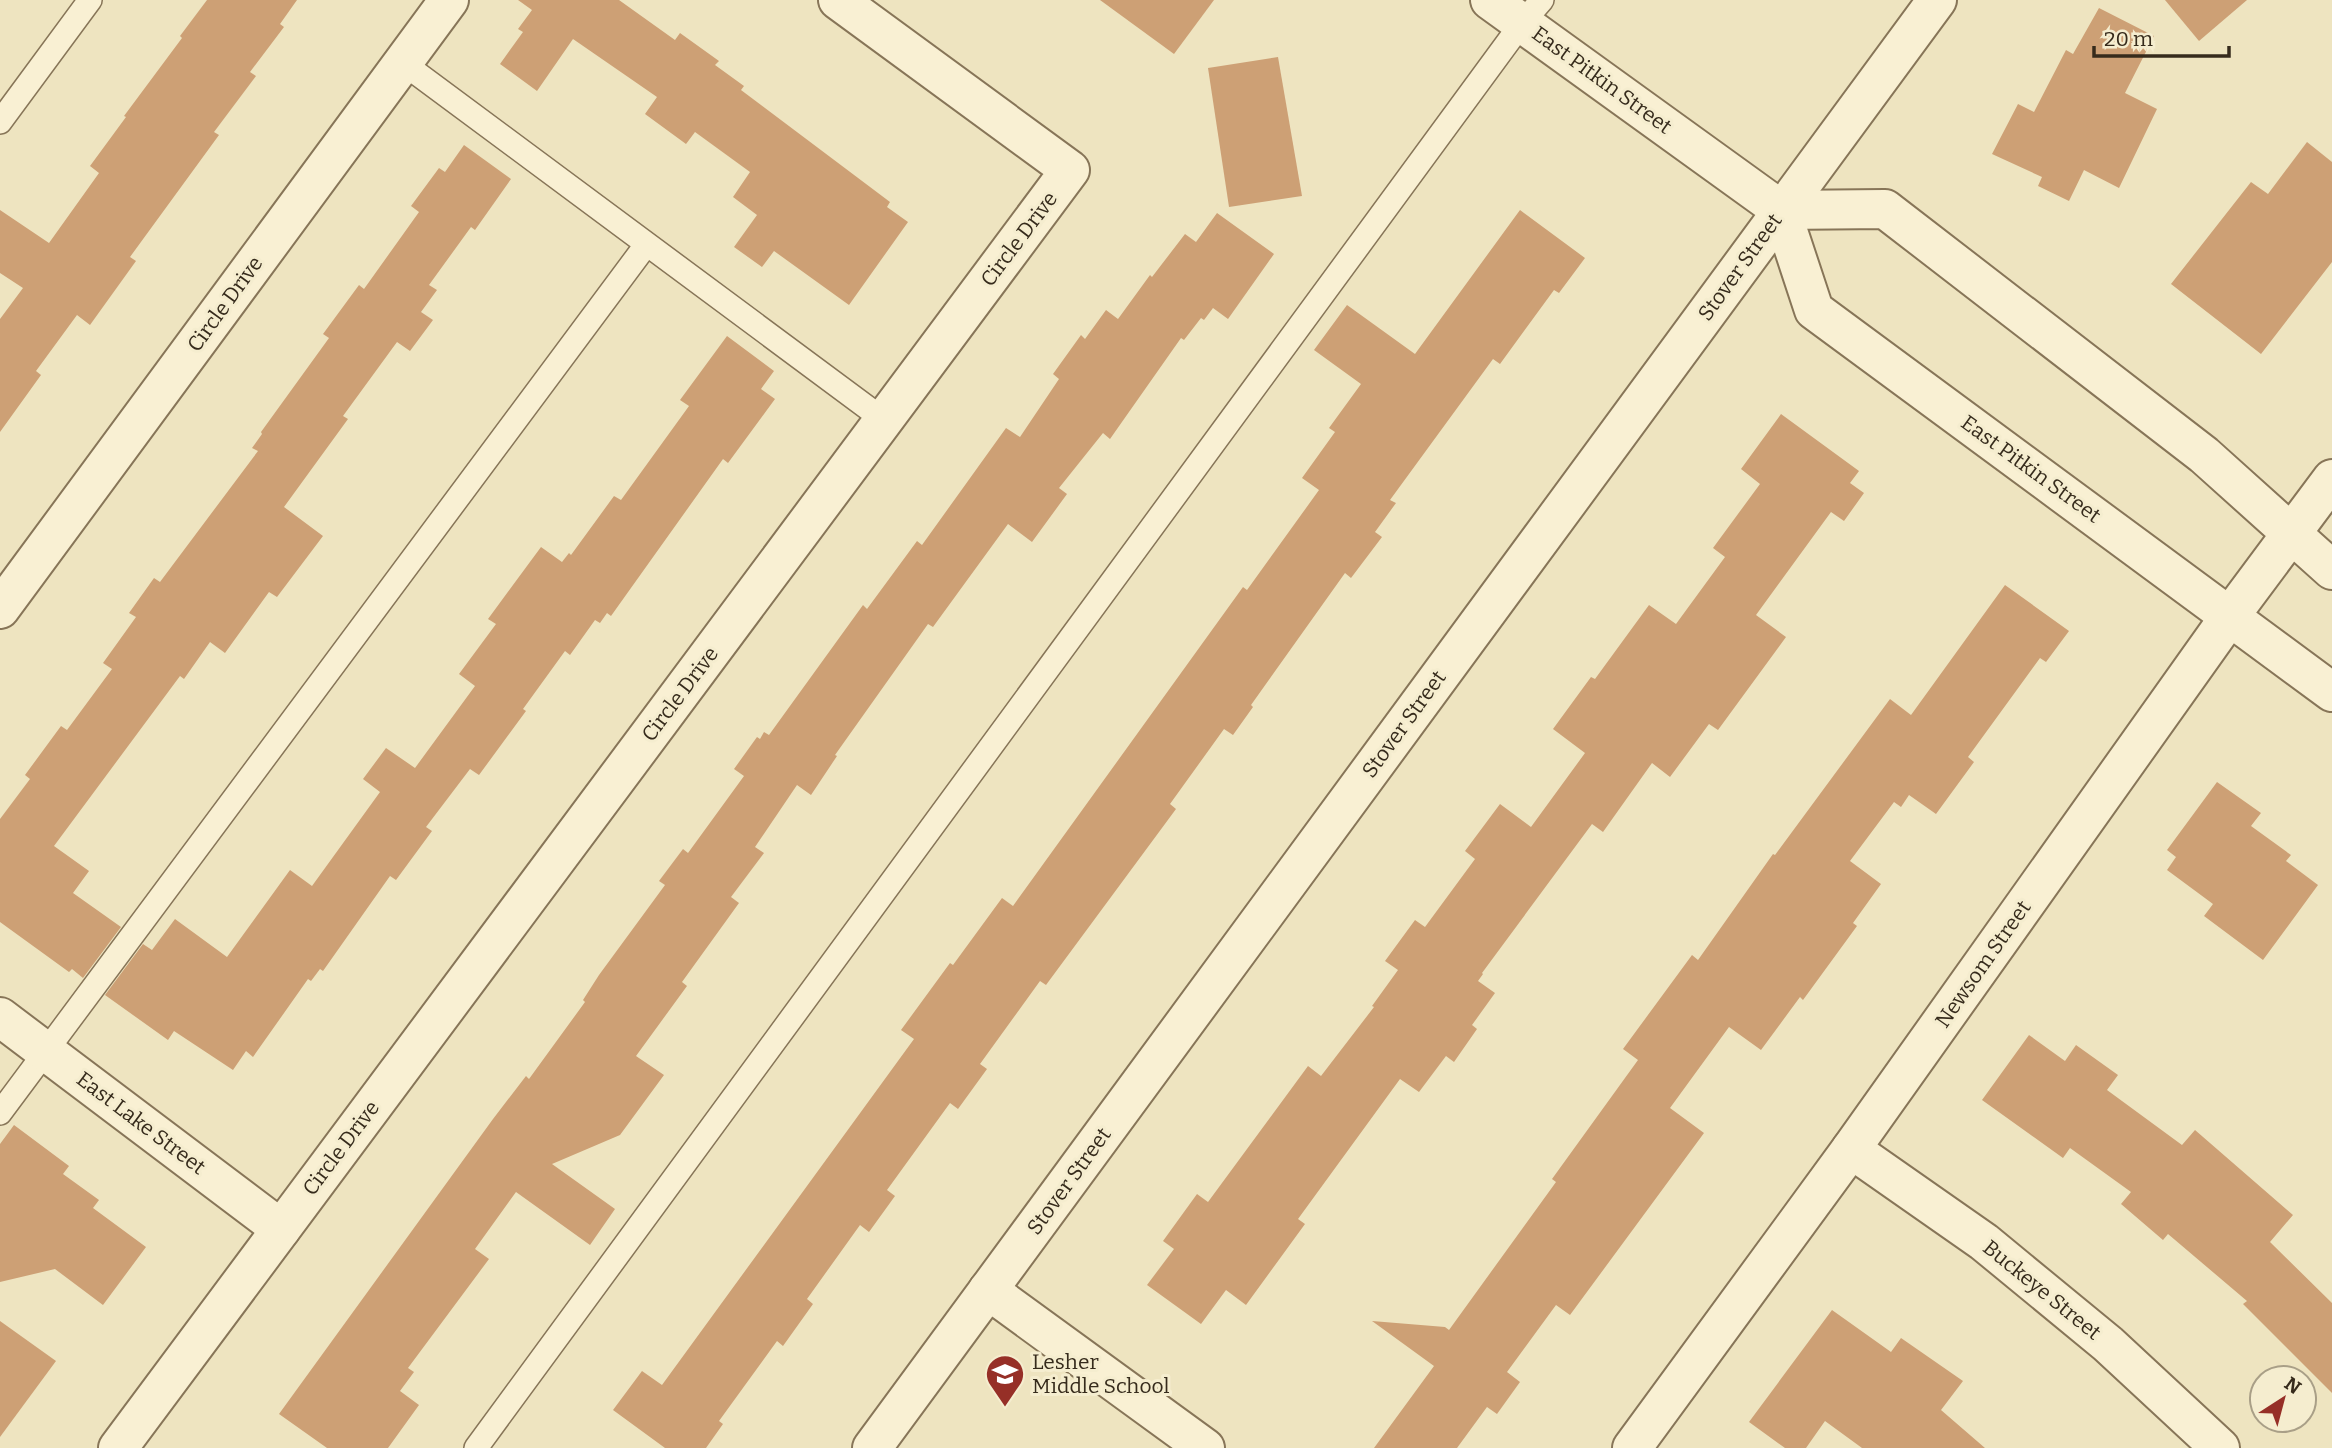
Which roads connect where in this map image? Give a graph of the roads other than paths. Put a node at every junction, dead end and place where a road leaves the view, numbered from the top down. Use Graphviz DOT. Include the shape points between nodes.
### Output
graph roads {
  1 [pos="90,0"];
  2 [pos="449,0"];
  3 [pos="838,0"];
  4 [pos="1490,0"];
  5 [pos="1937,0"];
  6 [pos="1532,12"];
  7 [pos="403,63"];
  8 [pos="0,122"];
  9 [pos="1782,210"];
  10 [pos="646,245"];
  11 [pos="884,420"];
  12 [pos="2332,479"];
  13 [pos="2290,533"];
  14 [pos="2332,569"];
  15 [pos="0,609"];
  16 [pos="2230,616"];
  17 [pos="2332,692"];
  18 [pos="0,1017"];
  19 [pos="45,1051"];
  20 [pos="0,1113"];
  21 [pos="1851,1149"];
  22 [pos="281,1229"];
  23 [pos="988,1290"];
  24 [pos="118,1448"];
  25 [pos="476,1448"];
  26 [pos="873,1448"];
  27 [pos="1205,1448"];
  28 [pos="1632,1448"];
  29 [pos="2220,1448"];
  1 -- 8 [label="lane"];
  2 -- 7 [label="street, Circle Drive"];
  3 -- 11 [label="street, Circle Drive" via="1070,170"];
  4 -- 6 [label="street, East Pitkin Street"];
  5 -- 9 [label="street, Stover Street"];
  6 -- 9 [label="street, East Pitkin Street"];
  6 -- 25 [label="lane"];
  7 -- 10 [label="lane"];
  7 -- 15 [label="street, Circle Drive"];
  9 -- 13 [label="street" via="1885,209 2204,455"];
  9 -- 16 [label="street, East Pitkin Street" via="1814,310"];
  9 -- 23 [label="street, Stover Street"];
  10 -- 11 [label="lane"];
  10 -- 19 [label="lane"];
  11 -- 22 [label="street, Circle Drive"];
  12 -- 13 [label="street, Newsom Street"];
  13 -- 14 [label="street"];
  13 -- 16 [label="street, Newsom Street"];
  16 -- 17 [label="street, East Pitkin Street"];
  16 -- 21 [label="street, Newsom Street"];
  18 -- 19 [label="street, East Lake Street"];
  19 -- 20 [label="lane"];
  19 -- 22 [label="street, East Lake Street"];
  21 -- 28 [label="street, Newsom Street"];
  21 -- 29 [label="street, Buckeye Street" via="1983,1242 2108,1344"];
  22 -- 24 [label="street, Circle Drive"];
  23 -- 26 [label="street, Stover Street"];
  23 -- 27 [label="street"];
}
